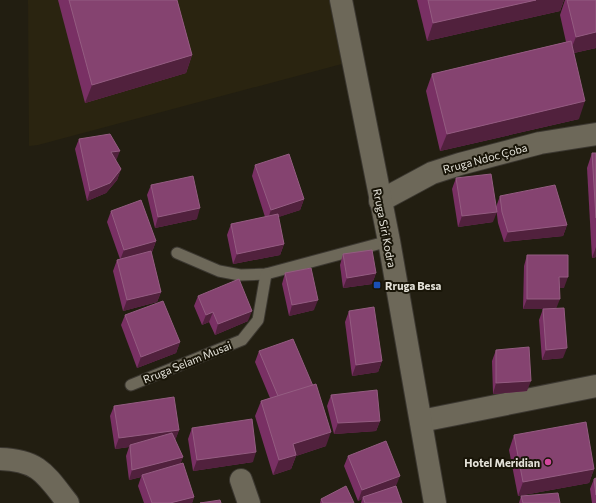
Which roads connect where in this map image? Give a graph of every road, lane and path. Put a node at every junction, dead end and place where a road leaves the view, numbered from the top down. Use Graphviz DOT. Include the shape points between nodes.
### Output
graph roads {
  1 [pos="341,0"];
  2 [pos="596,134"];
  3 [pos="380,201"];
  4 [pos="388,241"];
  5 [pos="177,253"];
  6 [pos="266,274"];
  7 [pos="131,385"];
  8 [pos="596,386"];
  9 [pos="421,421"];
  10 [pos="0,459"];
  11 [pos="241,480"];
  12 [pos="68,503"];
  13 [pos="249,503"];
  14 [pos="435,503"];
  1 -- 3 [label="street, Rruga Siri Kodra"];
  2 -- 3 [label="street, Rruga Ndoc Çoba" via="540,143 460,164 432,173"];
  3 -- 4 [label="street, Rruga Siri Kodra"];
  4 -- 6 [label="lane"];
  4 -- 9 [label="street, Rruga Siri Kodra"];
  5 -- 6 [label="lane" via="219,271 240,275"];
  6 -- 7 [label="lane, Rruga Selam Musai" via="258,320 242,340"];
  8 -- 9 [label="street"];
  9 -- 14 [label="street, Rruga Siri Kodra"];
  10 -- 12 [label="street" via="14,459 34,465 46,475"];
  11 -- 13 [label="street"];
}
